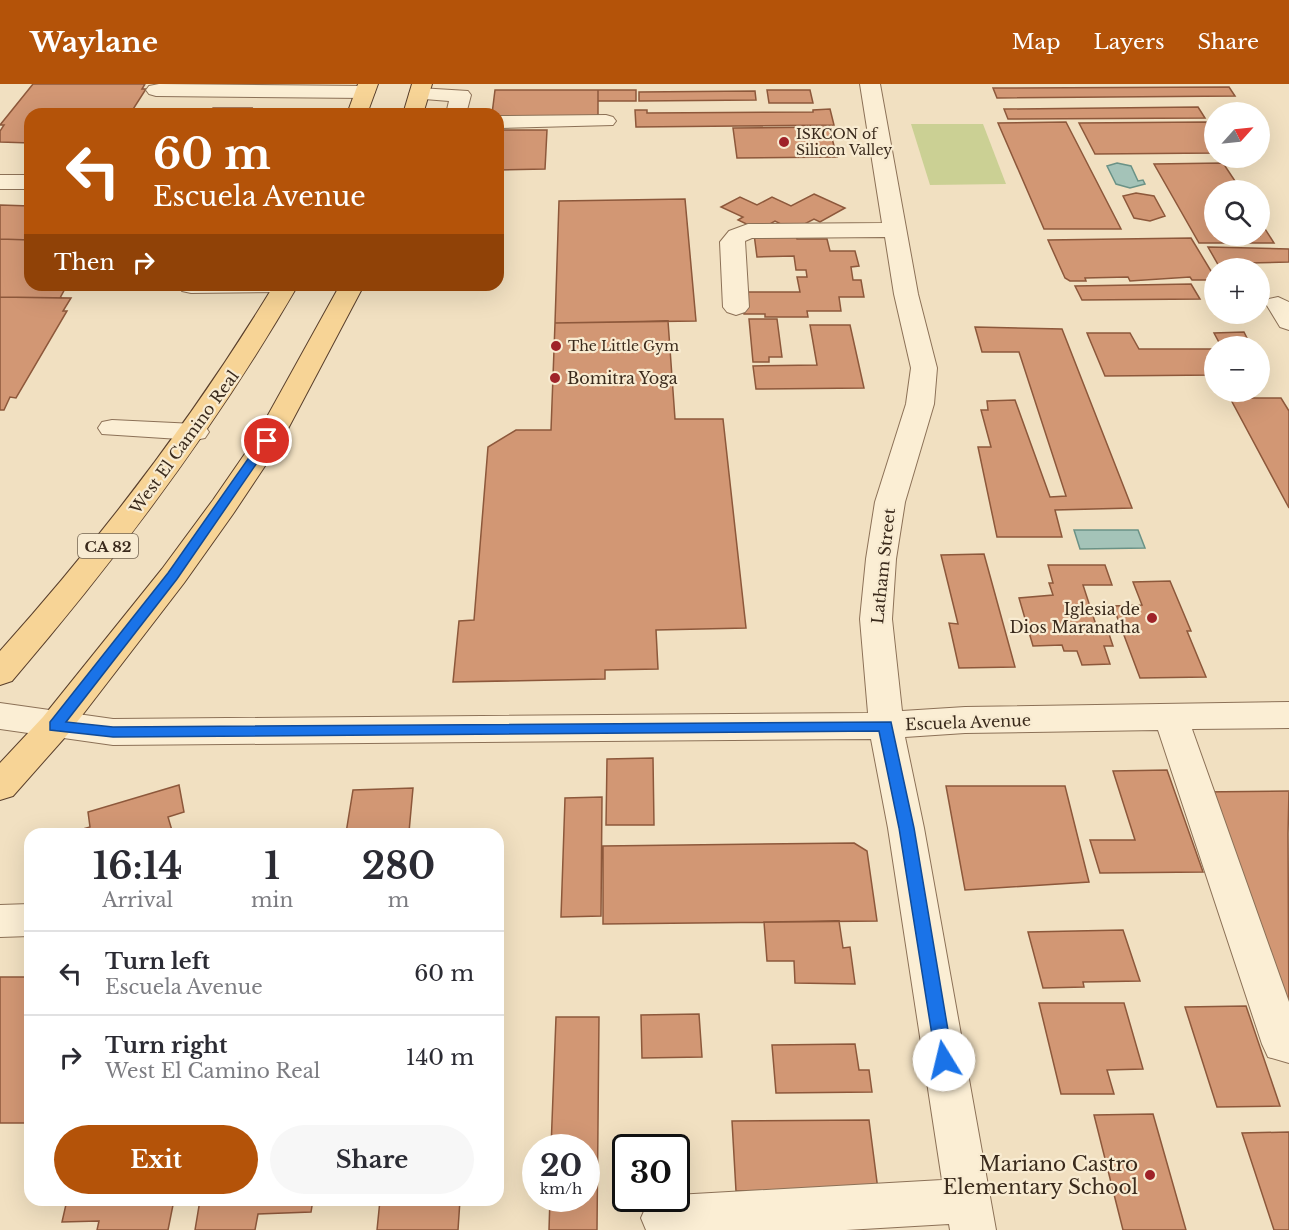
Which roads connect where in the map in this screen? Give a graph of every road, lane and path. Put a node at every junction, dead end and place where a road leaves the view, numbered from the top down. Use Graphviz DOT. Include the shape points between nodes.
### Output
graph roads {
  1 [pos="870,84"];
  2 [pos="367,88"];
  3 [pos="420,89"];
  4 [pos="156,90"];
  5 [pos="359,108"];
  6 [pos="415,108"];
  7 [pos="458,108"];
  8 [pos="504,122"];
  9 [pos="606,122"];
  10 [pos="0,182"];
  11 [pos="24,182"];
  12 [pos="895,230"];
  13 [pos="282,291"];
  14 [pos="349,291"];
  15 [pos="736,307"];
  16 [pos="112,428"];
  17 [pos="195,432"];
  18 [pos="0,674"];
  19 [pos="1289,715"];
  20 [pos="0,716"];
  21 [pos="1171,717"];
  22 [pos="55,726"];
  23 [pos="886,726"];
  24 [pos="0,786"];
  25 [pos="24,920"];
  26 [pos="0,921"];
  27 [pos="1289,1044"];
  28 [pos="970,1215"];
  29 [pos="664,1218"];
  1 -- 12 [label="street, Latham Street"];
  2 -- 4 [label="street"];
  2 -- 5 [label="main road"];
  3 -- 6 [label="main road"];
  3 -- 7 [label="street" via="461,95"];
  8 -- 9 [label="street"];
  10 -- 11 [label="street"];
  12 -- 15 [label="street" via="748,231 736,236 732,242"];
  12 -- 23 [label="street, Latham Street" via="924,368 920,405 890,502 881,559 876,619"];
  13 -- 17 [label="main road, West El Camino Real / CA 82"];
  14 -- 22 [label="main road" via="267,441 223,507"];
  16 -- 17 [label="street"];
  17 -- 18 [label="main road, West El Camino Real / CA 82" via="94,564"];
  19 -- 21 [label="street, Escuela Avenue"];
  20 -- 22 [label="street, Escuela Avenue"];
  21 -- 23 [label="street, Escuela Avenue" via="965,720"];
  21 -- 27 [label="street" via="1283,1044"];
  22 -- 23 [label="street, Escuela Avenue" via="113,732"];
  22 -- 24 [label="main road"];
  23 -- 28 [label="street, Latham Street"];
  25 -- 26 [label="street"];
  28 -- 29 [label="street"];
}
